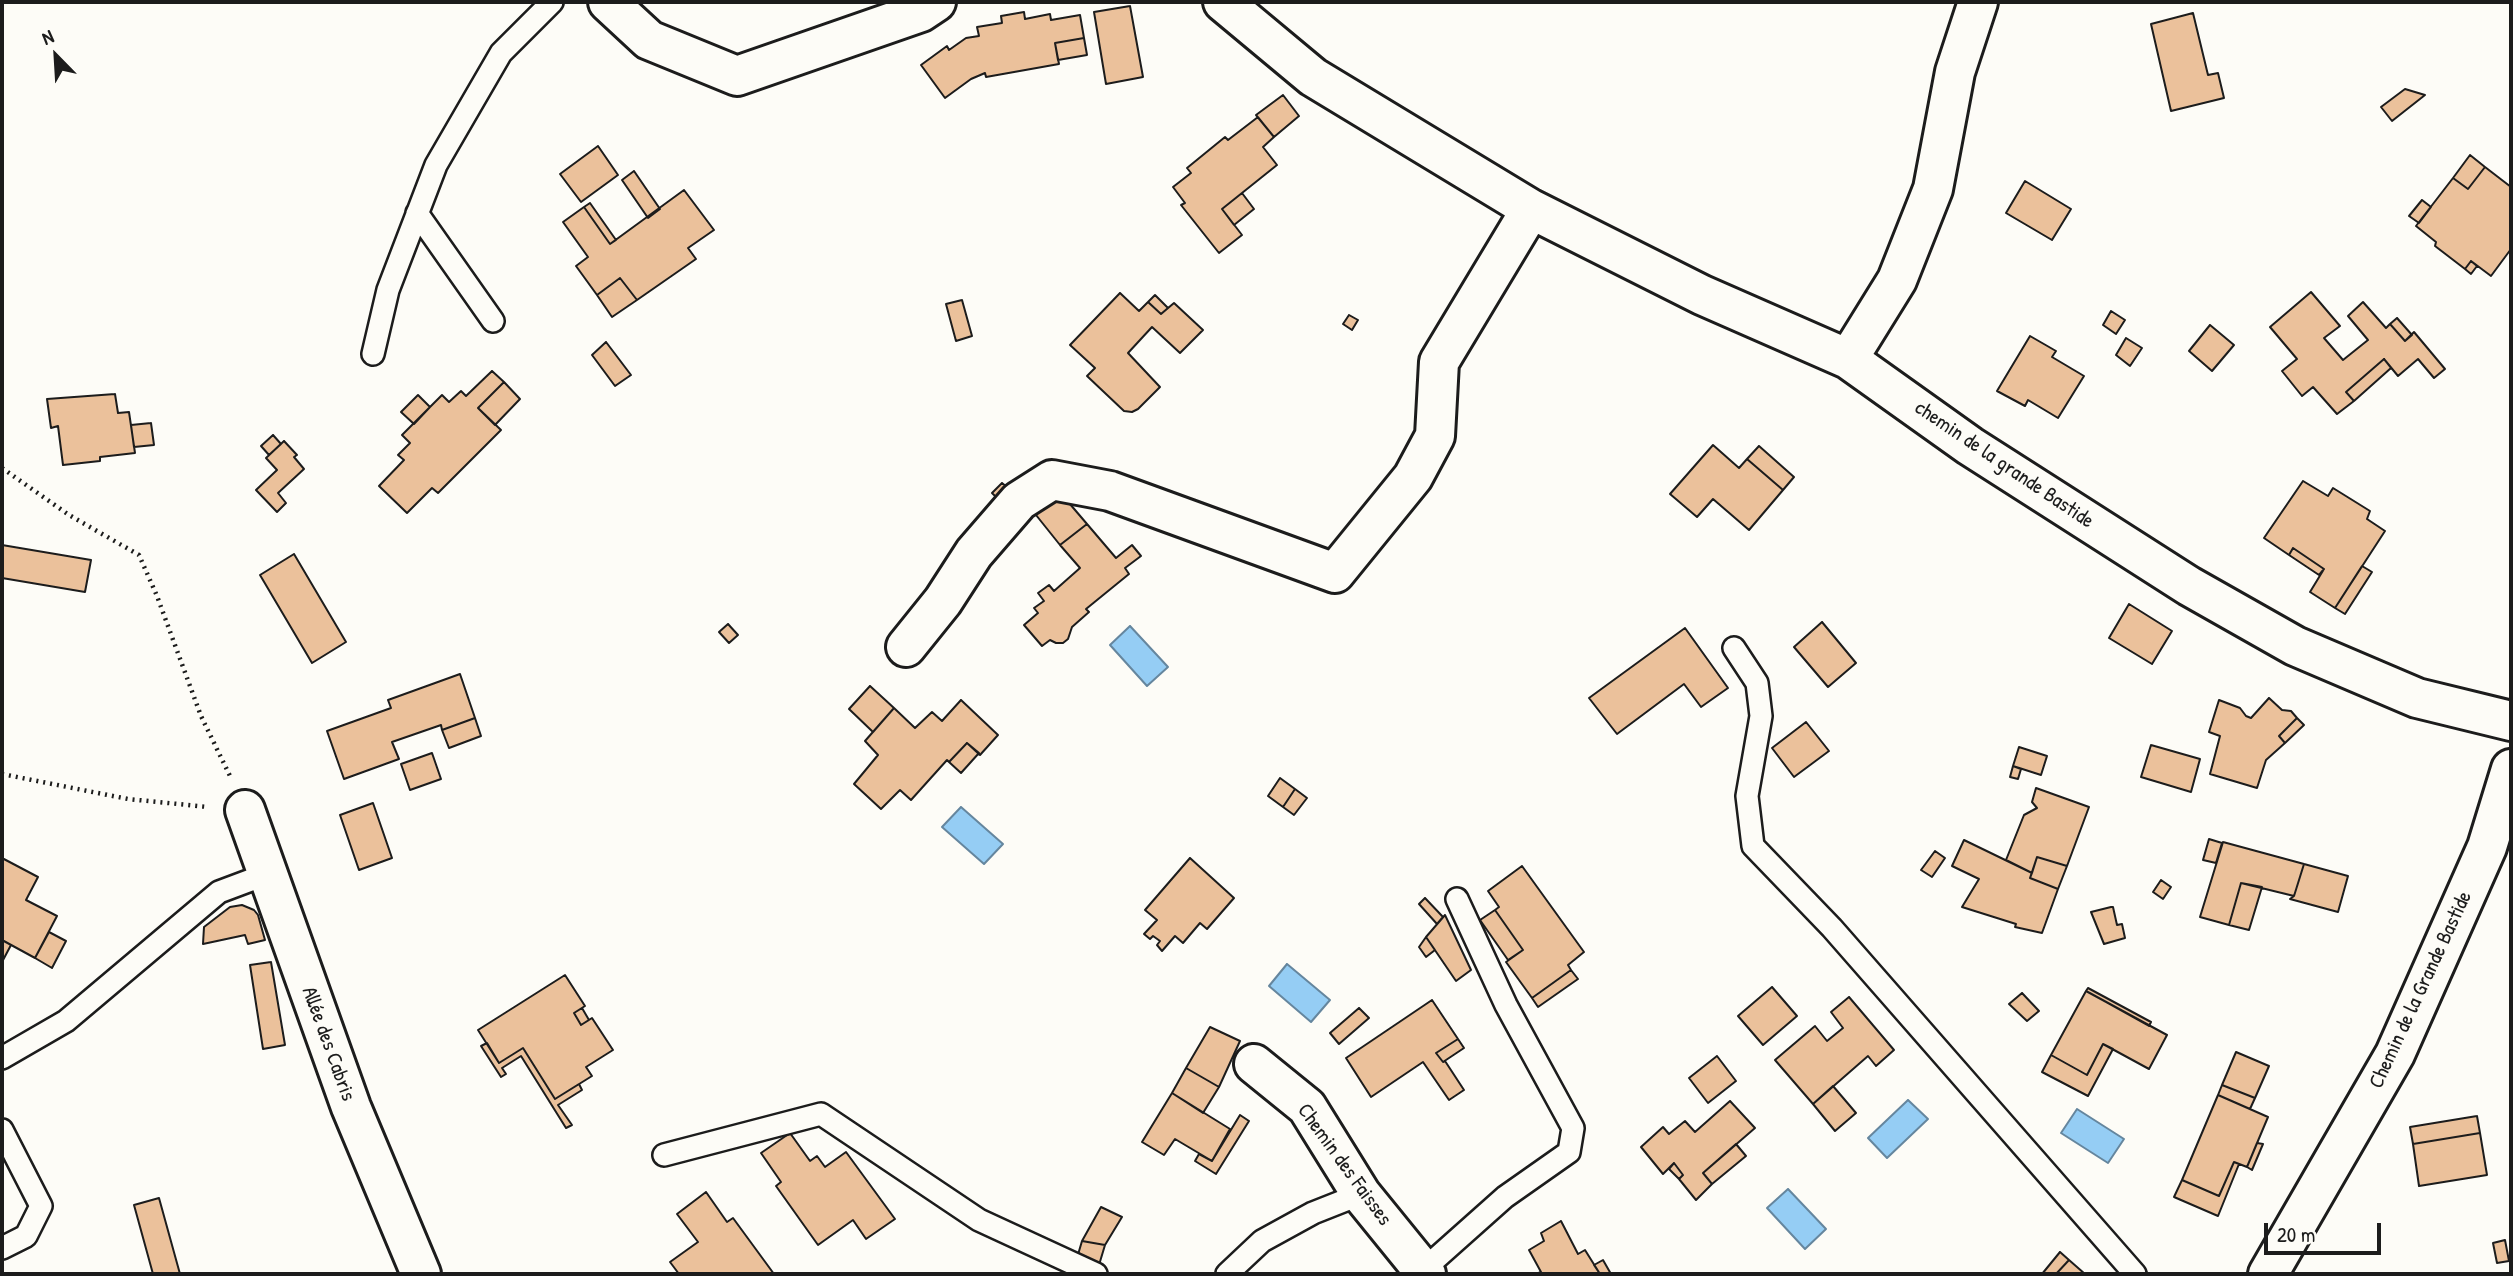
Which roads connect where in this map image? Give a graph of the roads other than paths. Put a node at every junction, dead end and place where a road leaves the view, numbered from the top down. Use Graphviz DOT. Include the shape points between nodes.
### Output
graph roads {
  1 [pos="552,2"];
  2 [pos="608,2"];
  3 [pos="936,2"];
  4 [pos="1223,2"];
  5 [pos="1978,2"];
  6 [pos="1531,209"];
  7 [pos="417,213"];
  8 [pos="493,321"];
  9 [pos="373,354"];
  10 [pos="1848,359"];
  11 [pos="906,647"];
  12 [pos="1734,648"];
  13 [pos="2511,721"];
  14 [pos="2511,769"];
  15 [pos="246,810"];
  16 [pos="267,874"];
  17 [pos="1457,899"];
  18 [pos="2,1058"];
  19 [pos="1254,1065"];
  20 [pos="2,1130"];
  21 [pos="664,1155"];
  22 [pos="1361,1194"];
  23 [pos="2,1248"];
  24 [pos="1425,1272"];
  25 [pos="421,1274"];
  26 [pos="1096,1274"];
  27 [pos="1227,1274"];
  28 [pos="2135,1274"];
  29 [pos="2268,1274"];
  1 -- 7 [label="lane" via="501,53 436,165"];
  2 -- 3 [label="street" via="649,40 737,76 921,12"];
  4 -- 6 [label="street, chemin de la grande Bastide" via="1313,77"];
  5 -- 10 [label="street" via="1955,72 1933,189 1897,280"];
  6 -- 10 [label="street, chemin de la grande Bastide" via="1702,296"];
  6 -- 11 [label="street" via="1439,362 1435,436 1413,477 1335,573 1110,491 1052,480 1019,500"];
  7 -- 8 [label="lane"];
  7 -- 9 [label="lane" via="388,290"];
  10 -- 13 [label="street, chemin de la grande Bastide" via="2004,468 2189,586 2295,646 2417,698"];
  12 -- 28 [label="lane" via="1757,684 1761,716 1747,796 1753,846 1832,928"];
  14 -- 29 [label="street, Chemin de la Grande Bastide" via="2487,848 2395,1054"];
  15 -- 16 [label="street, Allée des Cabris"];
  16 -- 18 [label="lane" via="219,892 66,1021"];
  16 -- 25 [label="street, Allée des Cabris" via="351,1107"];
  17 -- 24 [label="lane" via="1506,1006 1573,1128 1569,1152 1505,1197"];
  19 -- 22 [label="street, Chemin des Faisses" via="1307,1107"];
  20 -- 23 [label="lane" via="41,1206 26,1236"];
  21 -- 26 [label="lane" via="821,1114 979,1220"];
  22 -- 24 [label="street, Chemin des Faisses"];
  22 -- 27 [label="lane" via="1262,1241"];
}
